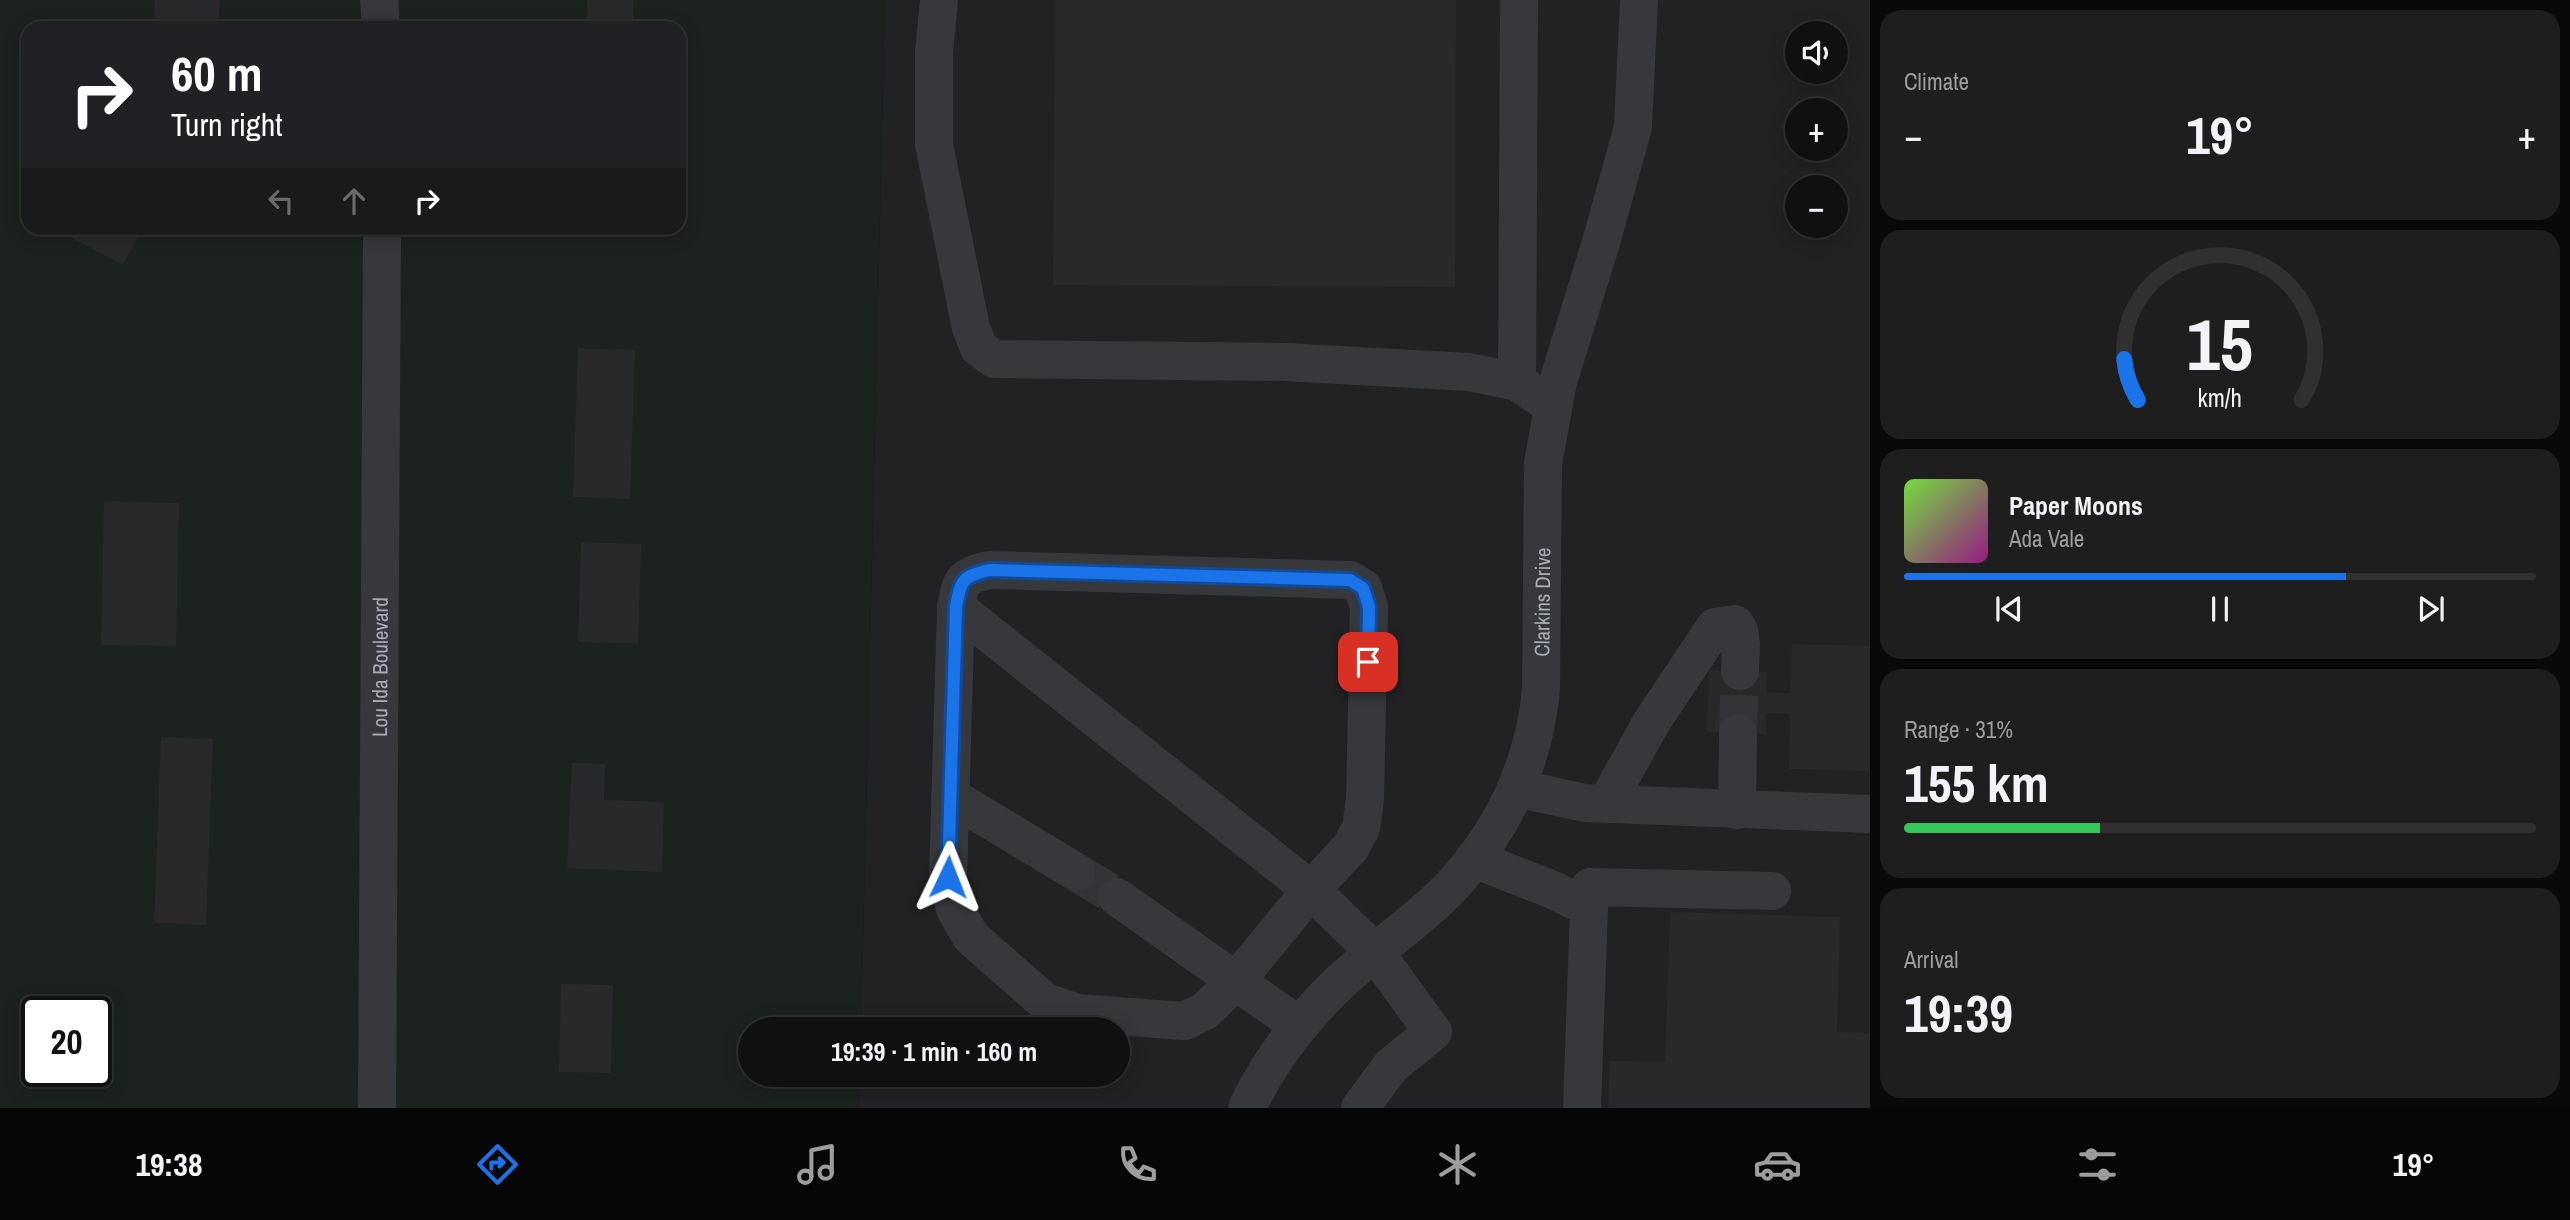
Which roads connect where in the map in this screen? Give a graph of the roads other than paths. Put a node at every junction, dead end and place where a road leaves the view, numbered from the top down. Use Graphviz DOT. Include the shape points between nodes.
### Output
graph roads {
  1 [pos="379,0"];
  2 [pos="939,0"];
  3 [pos="1519,0"];
  4 [pos="1639,0"];
  5 [pos="380,21"];
  6 [pos="382,235"];
  7 [pos="1517,382"];
  8 [pos="1553,406"];
  9 [pos="956,607"];
  10 [pos="1740,671"];
  11 [pos="1738,733"];
  12 [pos="1516,788"];
  13 [pos="950,796"];
  14 [pos="1606,804"];
  15 [pos="1737,810"];
  16 [pos="1870,814"];
  17 [pos="1474,859"];
  18 [pos="1076,872"];
  19 [pos="1311,890"];
  20 [pos="1772,891"];
  21 [pos="1117,897"];
  22 [pos="1589,908"];
  23 [pos="1375,952"];
  24 [pos="1237,980"];
  25 [pos="1298,1025"];
  26 [pos="377,1108"];
  27 [pos="1247,1108"];
  28 [pos="1360,1108"];
  29 [pos="1582,1108"];
  1 -- 5 [label="street"];
  2 -- 7 [label="street" via="934,144 971,328 979,348 994,359 1297,363 1469,372"];
  3 -- 7 [label="street"];
  4 -- 8 [label="street, Clarkins Drive" via="1633,127"];
  6 -- 26 [label="street, Lou Ida Boulevard"];
  7 -- 8 [label="street"];
  8 -- 12 [label="street, Clarkins Drive" via="1543,463 1539,713"];
  9 -- 13 [label="street"];
  9 -- 19 [label="street"];
  9 -- 19 [label="street" via="967,576 989,570 1350,580 1363,588 1369,607 1361,828 1350,848"];
  10 -- 14 [label="street" via="1739,631 1735,624 1715,627 1651,723"];
  11 -- 15 [label="street"];
  12 -- 14 [label="street"];
  12 -- 17 [label="street, Clarkins Drive" via="1502,819"];
  13 -- 18 [label="street"];
  13 -- 24 [label="street" via="948,877 955,909 971,937 1045,1002 1077,1013 1184,1021 1205,1011"];
  14 -- 15 [label="street"];
  15 -- 16 [label="street"];
  17 -- 22 [label="street"];
  17 -- 23 [label="street, Clarkins Drive" via="1458,879"];
  19 -- 23 [label="street"];
  19 -- 24 [label="street"];
  20 -- 22 [label="street" via="1590,887"];
  21 -- 24 [label="street"];
  22 -- 29 [label="street"];
  23 -- 25 [label="street, Clarkins Drive"];
  23 -- 28 [label="street" via="1433,1032 1391,1066"];
  24 -- 25 [label="street"];
  25 -- 27 [label="street, Clarkins Drive"];
}
